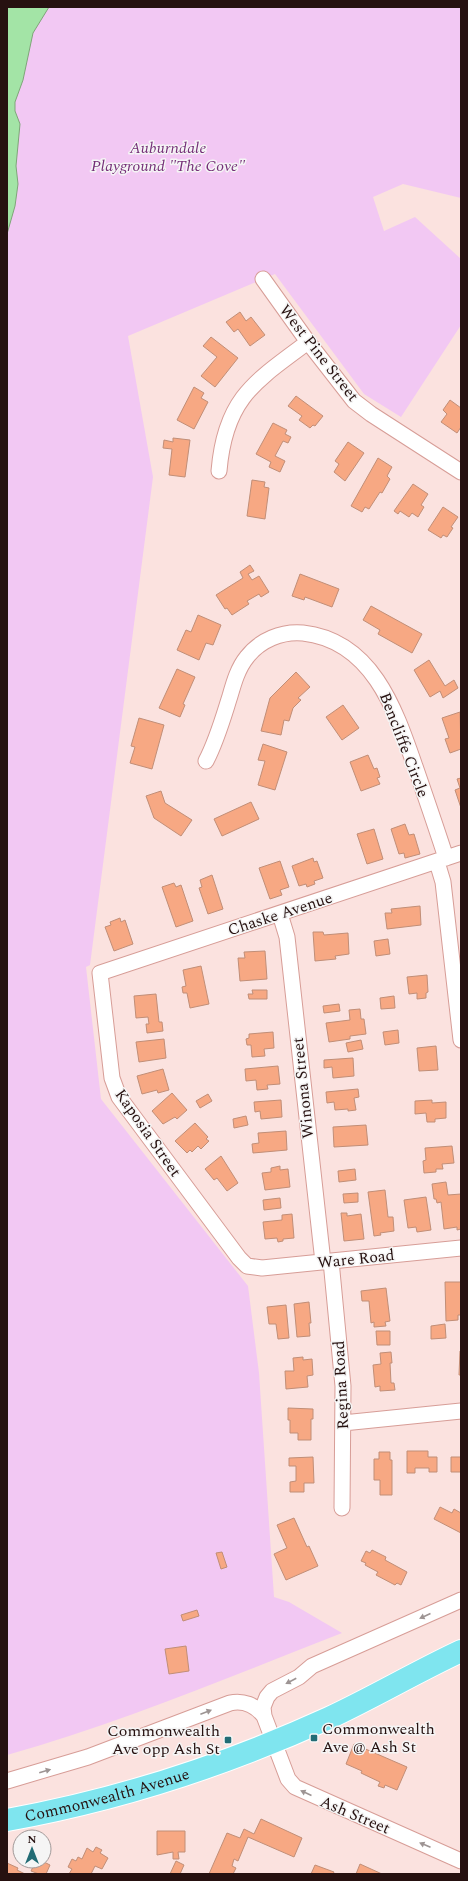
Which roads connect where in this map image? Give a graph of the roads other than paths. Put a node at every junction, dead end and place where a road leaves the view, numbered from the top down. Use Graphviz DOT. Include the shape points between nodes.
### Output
graph roads {
  1 [pos="263,279"];
  2 [pos="308,342"];
  3 [pos="219,472"];
  4 [pos="461,472"];
  5 [pos="206,761"];
  6 [pos="461,853"];
  7 [pos="441,860"];
  8 [pos="280,914"];
  9 [pos="100,973"];
  10 [pos="461,1040"];
  11 [pos="461,1248"];
  12 [pos="327,1262"];
  13 [pos="252,1268"];
  14 [pos="461,1411"];
  15 [pos="343,1423"];
  16 [pos="342,1508"];
  17 [pos="461,1600"];
  18 [pos="461,1651"];
  19 [pos="264,1716"];
  20 [pos="274,1742"];
  21 [pos="7,1781"];
  22 [pos="7,1820"];
  23 [pos="461,1861"];
  1 -- 2 [label="street, West Pine Street"];
  2 -- 3 [label="street" via="257,381 242,398 224,435"];
  2 -- 4 [label="street, West Pine Street" via="359,406"];
  5 -- 7 [label="street, Bencliffe Circle" via="216,742 239,670 252,650 267,640 283,634 302,633 328,640 360,660 386,693 402,731"];
  6 -- 7 [label="street, Chaske Avenue"];
  7 -- 8 [label="street, Chaske Avenue"];
  7 -- 10 [label="street, Bencliffe Circle"];
  8 -- 9 [label="street, Chaske Avenue"];
  8 -- 12 [label="street, Winona Street" via="287,937"];
  9 -- 13 [label="street, Kaposia Street" via="112,1078 119,1097 239,1258"];
  11 -- 12 [label="street, Ware Road"];
  12 -- 13 [label="street, Ware Road"];
  12 -- 15 [label="street, Regina Road" via="341,1354"];
  14 -- 15 [label="street"];
  15 -- 16 [label="street, Regina Road"];
  17 -- 19 [label="street, one-way" via="312,1666 269,1694"];
  18 -- 20 [label="main road, Commonwealth Avenue" via="341,1712"];
  19 -- 20 [label="street"];
  21 -- 19 [label="street, one-way" via="88,1757 230,1703 250,1705"];
  20 -- 22 [label="main road, Commonwealth Avenue" via="150,1787"];
  23 -- 20 [label="street, Ash Street, one-way" via="300,1791 288,1779"];
}
